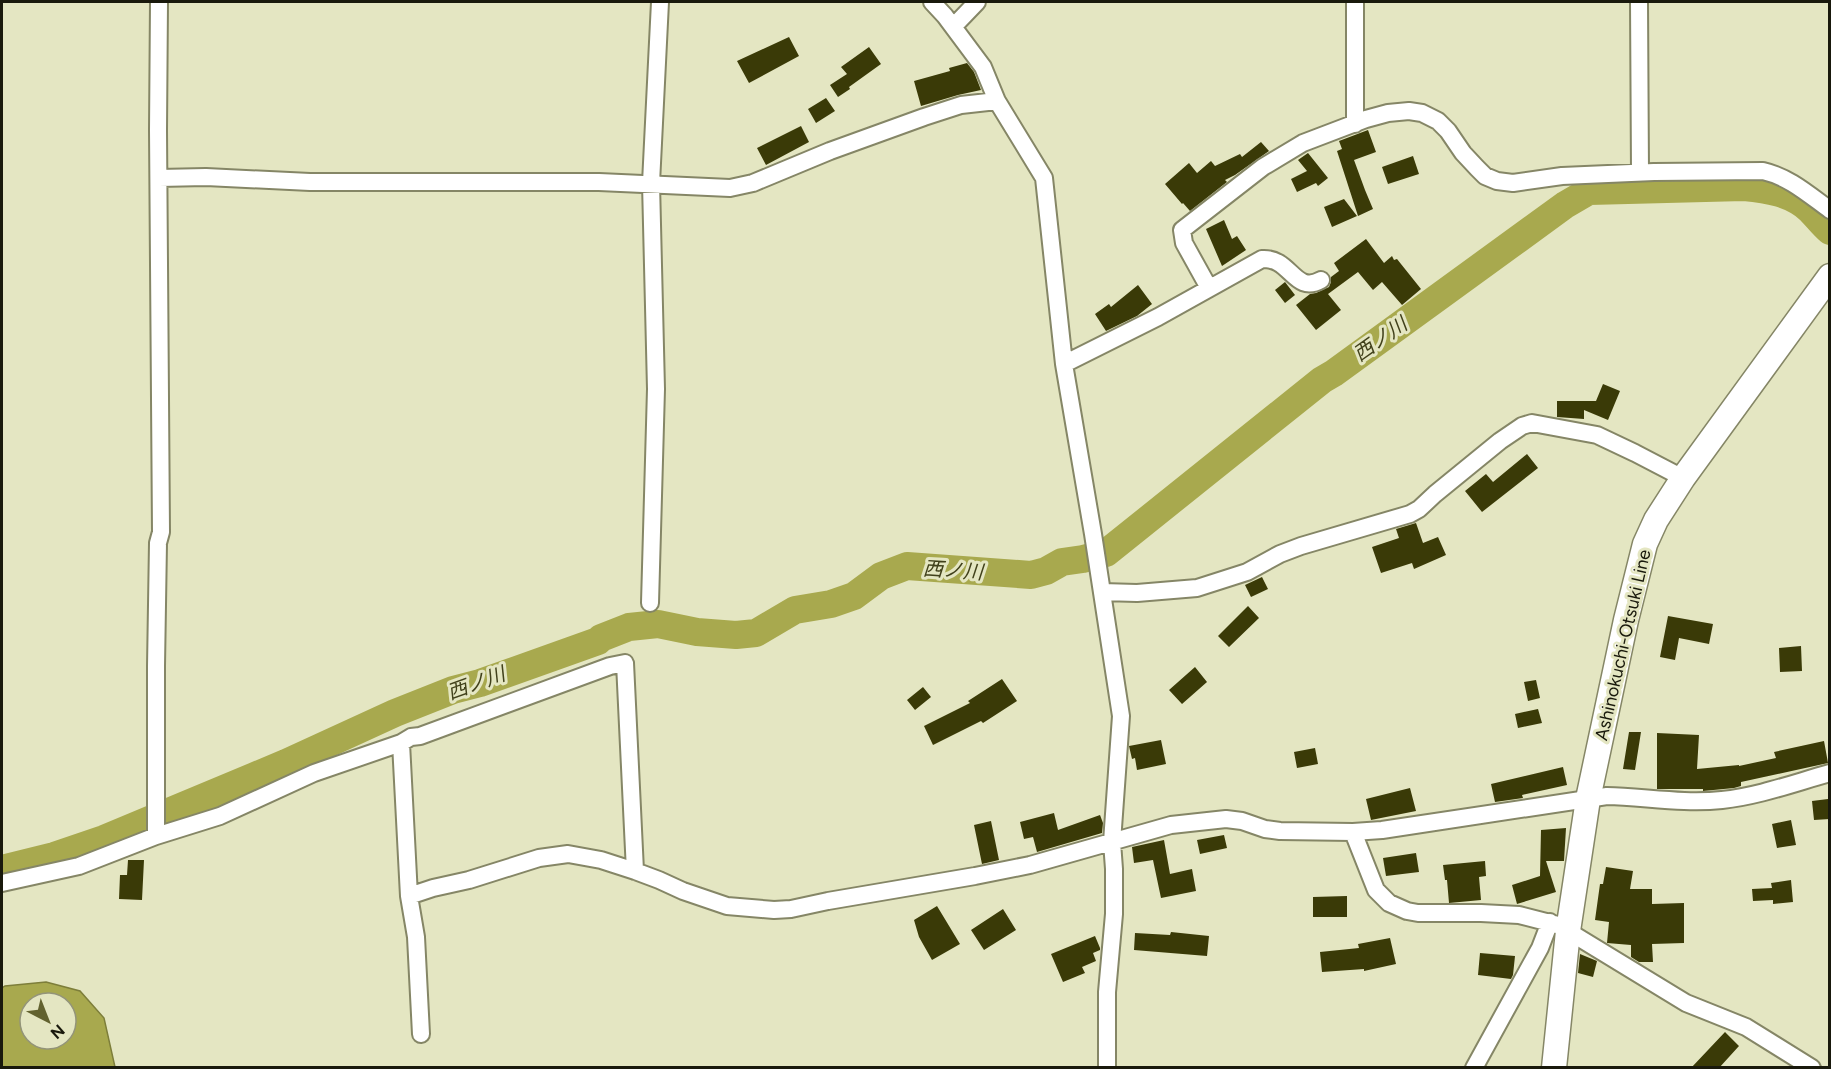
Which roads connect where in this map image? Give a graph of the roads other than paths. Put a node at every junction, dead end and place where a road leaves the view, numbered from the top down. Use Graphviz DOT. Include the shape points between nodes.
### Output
graph roads {
  1 [pos="159,2"];
  2 [pos="660,2"];
  3 [pos="932,2"];
  4 [pos="977,2"];
  5 [pos="1355,2"];
  6 [pos="1640,2"];
  7 [pos="953,27"];
  8 [pos="997,101"];
  9 [pos="1355,123"];
  10 [pos="1640,173"];
  11 [pos="159,178"];
  12 [pos="651,183"];
  13 [pos="1830,210"];
  14 [pos="1830,276"];
  15 [pos="1321,280"];
  16 [pos="1209,288"];
  17 [pos="1064,364"];
  18 [pos="1683,478"];
  19 [pos="1102,592"];
  20 [pos="650,603"];
  21 [pos="401,743"];
  22 [pos="1830,773"];
  23 [pos="1588,799"];
  24 [pos="1353,832"];
  25 [pos="156,836"];
  26 [pos="1112,842"];
  27 [pos="635,871"];
  28 [pos="2,883"];
  29 [pos="409,896"];
  30 [pos="1559,926"];
  31 [pos="421,1034"];
  32 [pos="1107,1068"];
  33 [pos="1474,1068"];
  34 [pos="1554,1068"];
  35 [pos="1812,1068"];
  1 -- 11 [label="street"];
  2 -- 12 [label="street"];
  3 -- 7 [label="street"];
  4 -- 7 [label="street"];
  5 -- 9 [label="street"];
  6 -- 10 [label="street"];
  7 -- 8 [label="street" via="983,67"];
  8 -- 12 [label="street" via="961,105 874,134 753,183 730,188"];
  8 -- 17 [label="street" via="1044,178"];
  9 -- 10 [label="street" via="1388,113 1422,113 1448,130 1477,168 1497,181"];
  9 -- 16 [label="street" via="1284,153 1182,230 1184,243"];
  10 -- 13 [label="street" via="1763,171 1794,183"];
  11 -- 12 [label="street"];
  11 -- 25 [label="street" via="161,532"];
  12 -- 20 [label="street" via="656,389"];
  14 -- 18 [label="main road, Ashinokuchi-Otsuki Line"];
  15 -- 16 [label="street" via="1303,284 1274,259 1262,259"];
  16 -- 17 [label="street"];
  17 -- 19 [label="street"];
  18 -- 19 [label="street" via="1597,435 1532,423 1500,441 1410,514 1301,546 1247,572 1197,588"];
  18 -- 23 [label="main road, Ashinokuchi-Otsuki Line" via="1645,544"];
  19 -- 26 [label="street" via="1121,716"];
  21 -- 25 [label="street" via="314,773 220,816"];
  21 -- 27 [label="street" via="625,663"];
  21 -- 29 [label="street"];
  22 -- 23 [label="street" via="1752,796 1722,800 1675,802 1607,796"];
  23 -- 24 [label="street"];
  23 -- 30 [label="main road, Ashinokuchi-Otsuki Line"];
  24 -- 26 [label="street" via="1280,831 1226,819 1171,825"];
  24 -- 30 [label="street" via="1376,890 1396,907 1418,913 1519,915"];
  25 -- 28 [label="street" via="79,866"];
  26 -- 27 [label="street" via="997,872 774,910 727,906"];
  26 -- 32 [label="street" via="1114,914 1107,992"];
  27 -- 29 [label="street" via="568,854 539,858"];
  29 -- 31 [label="street" via="416,937"];
  30 -- 33 [label="street" via="1529,970"];
  30 -- 34 [label="main road, Ashinokuchi-Otsuki Line"];
  30 -- 35 [label="street" via="1686,1003 1746,1027"];
}
